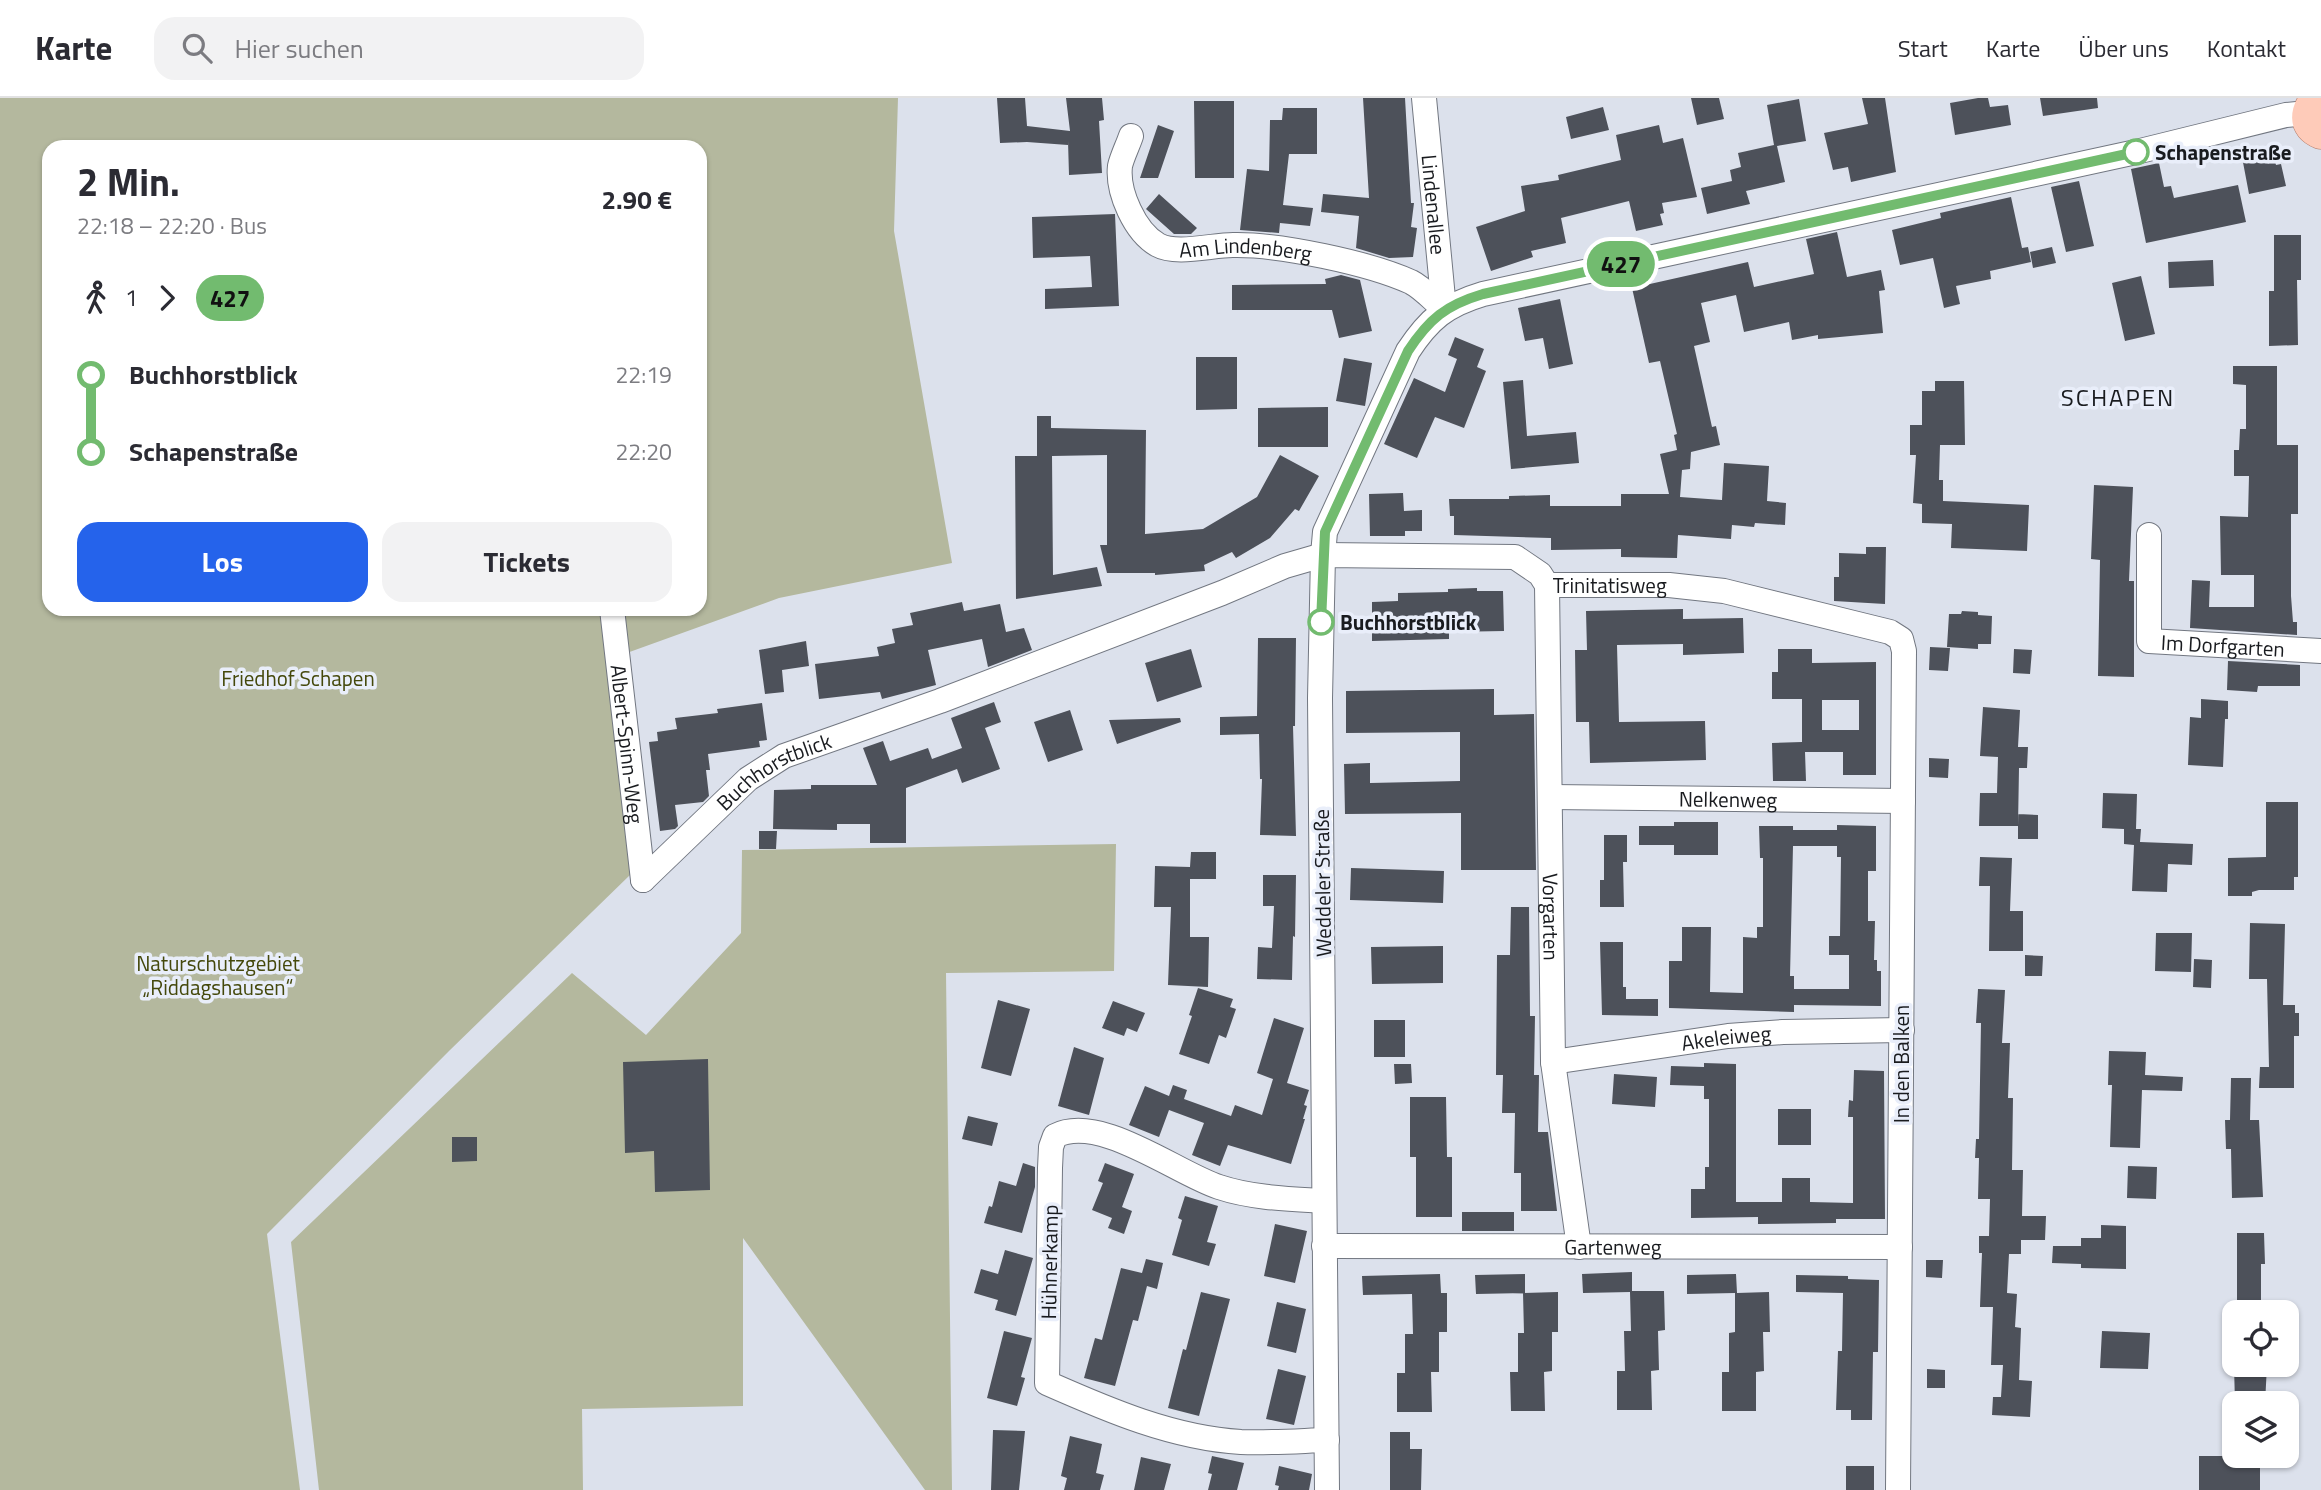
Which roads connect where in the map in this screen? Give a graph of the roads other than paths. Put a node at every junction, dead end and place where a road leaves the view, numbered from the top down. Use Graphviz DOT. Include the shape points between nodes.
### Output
graph roads {
  1 [pos="1424,98"];
  2 [pos="2315,115"];
  3 [pos="1132,136"];
  4 [pos="1444,309"];
  5 [pos="2149,535"];
  6 [pos="1323,555"];
  7 [pos="1547,585"];
  8 [pos="613,616"];
  9 [pos="1901,639"];
  10 [pos="2321,651"];
  11 [pos="1551,797"];
  12 [pos="1903,801"];
  13 [pos="643,880"];
  14 [pos="1902,1030"];
  15 [pos="1553,1062"];
  16 [pos="1324,1201"];
  17 [pos="1324,1247"];
  18 [pos="1580,1247"];
  19 [pos="1900,1247"];
  20 [pos="1327,1440"];
  21 [pos="1326,1490"];
  22 [pos="1898,1490"];
  1 -- 4 [label="street, Lindenallee"];
  2 -- 4 [label="street" via="2286,115 1483,294"];
  3 -- 4 [label="street, Am Lindenberg" via="1120,166 1128,208 1137,226 1160,247 1247,246 1322,257 1413,283"];
  4 -- 6 [label="street, Weddeler Straße" via="1408,351 1325,532"];
  5 -- 10 [label="street, Im Dorfgarten" via="2149,641"];
  6 -- 7 [label="street, Trinitatisweg" via="1515,557 1540,574"];
  6 -- 13 [label="street, Buchhorstblick" via="785,756 748,779"];
  6 -- 16 [label="street, Weddeler Straße"];
  7 -- 9 [label="street, Trinitatisweg" via="1724,591 1890,632"];
  7 -- 11 [label="street, Vorgarten"];
  8 -- 13 [label="street, Albert-Spinn-Weg"];
  9 -- 12 [label="street, In den Balken"];
  11 -- 12 [label="street, Nelkenweg"];
  11 -- 15 [label="street, Vorgarten"];
  12 -- 14 [label="street, In den Balken"];
  14 -- 15 [label="street, Akeleiweg" via="1728,1036"];
  14 -- 19 [label="street, In den Balken"];
  15 -- 18 [label="street, Vorgarten"];
  16 -- 17 [label="street, Weddeler Straße"];
  16 -- 20 [label="street, Hühnerkamp" via="1221,1188 1128,1143 1081,1131 1055,1136 1050,1168 1047,1383 1111,1412 1192,1434 1240,1442"];
  17 -- 18 [label="street, Gartenweg"];
  17 -- 20 [label="street, Weddeler Straße"];
  18 -- 19 [label="street, Gartenweg"];
  19 -- 22 [label="street, In den Balken"];
  20 -- 21 [label="street, Weddeler Straße"];
}
